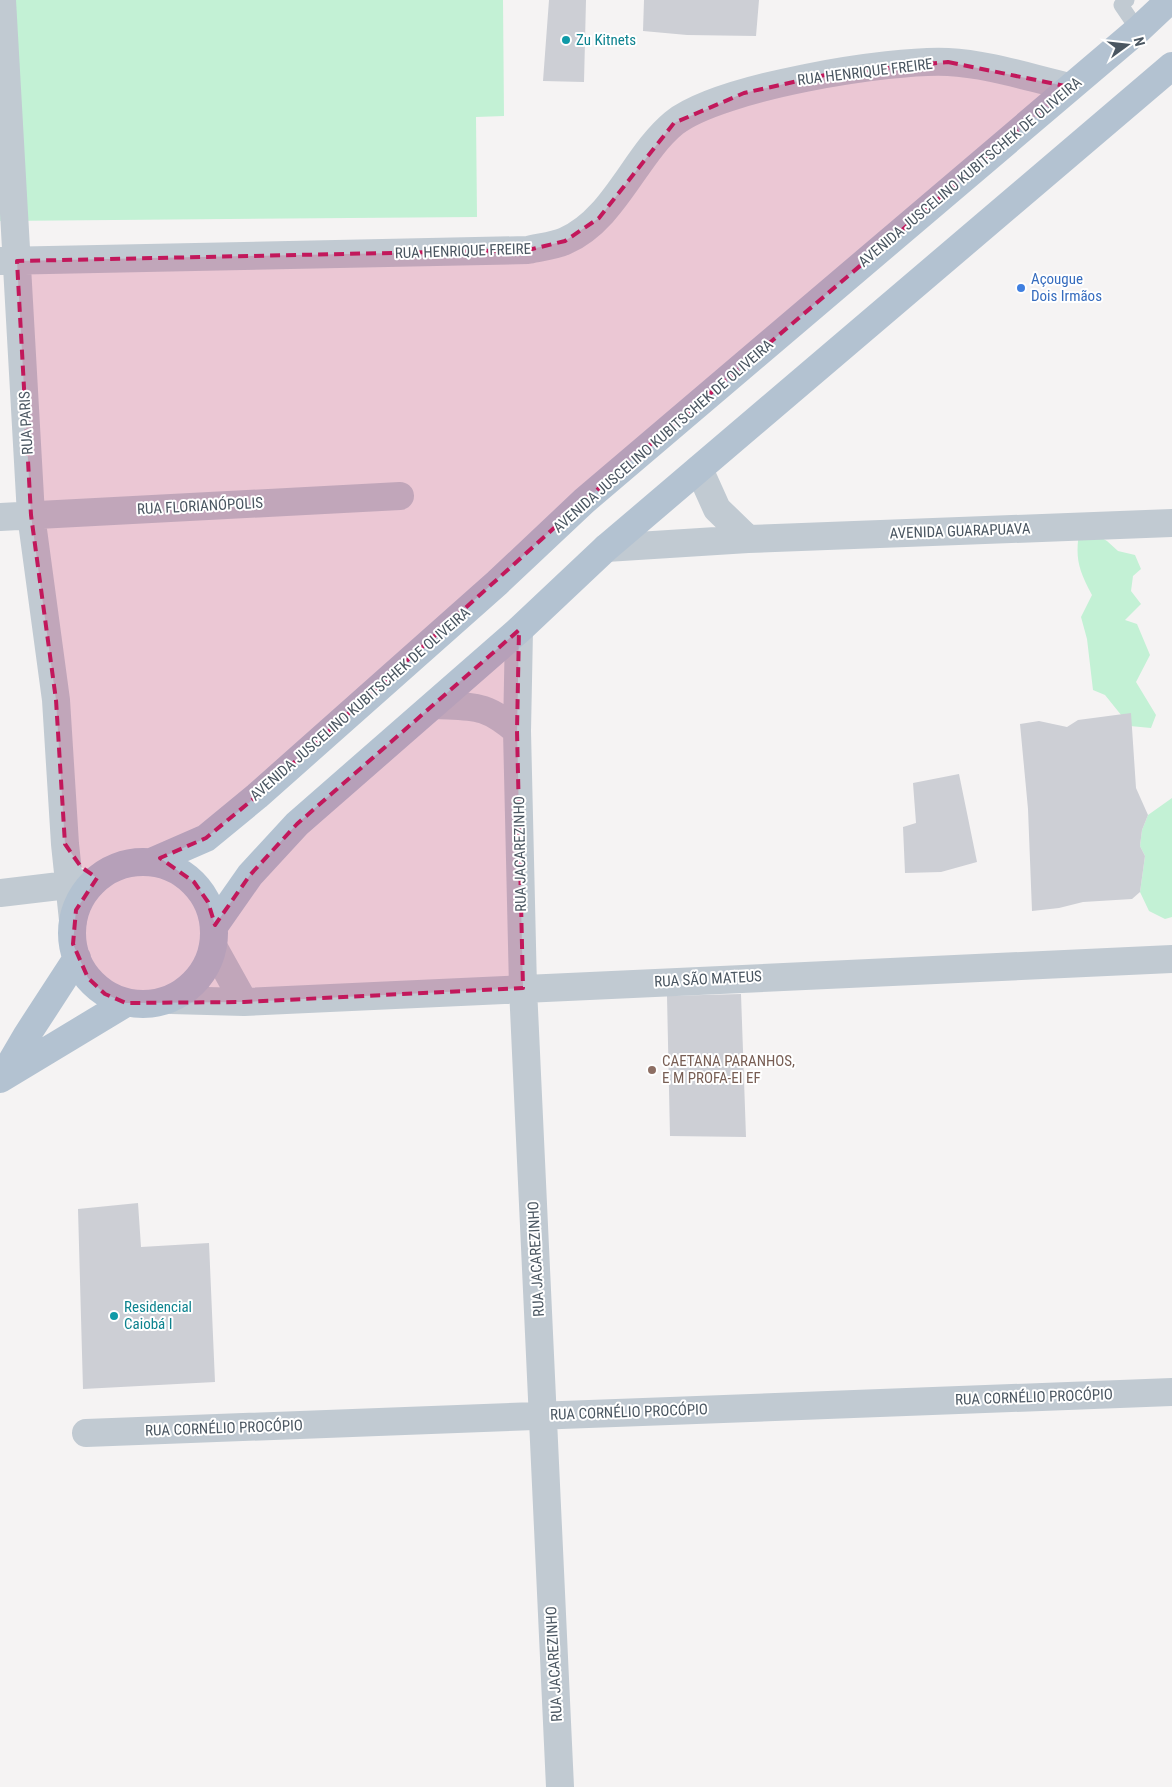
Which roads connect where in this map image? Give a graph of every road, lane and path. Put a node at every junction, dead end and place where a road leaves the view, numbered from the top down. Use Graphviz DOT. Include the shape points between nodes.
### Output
graph roads {
  1 [pos="2,0"];
  2 [pos="1127,0"];
  3 [pos="1170,0"];
  4 [pos="1138,30"];
  5 [pos="1172,66"];
  6 [pos="1070,87"];
  7 [pos="8,261"];
  8 [pos="699,469"];
  9 [pos="400,496"];
  10 [pos="30,515"];
  11 [pos="0,517"];
  12 [pos="1172,523"];
  13 [pos="748,539"];
  14 [pos="606,548"];
  15 [pos="519,630"];
  16 [pos="436,705"];
  17 [pos="517,731"];
  18 [pos="151,862"];
  19 [pos="87,882"];
  20 [pos="11,893"];
  21 [pos="74,936"];
  22 [pos="214,937"];
  23 [pos="1172,959"];
  24 [pos="523,988"];
  25 [pos="171,1000"];
  26 [pos="244,1002"];
  27 [pos="126,1003"];
  28 [pos="2,1078"];
  29 [pos="1172,1392"];
  30 [pos="543,1416"];
  31 [pos="86,1433"];
  32 [pos="560,1787"];
  1 -- 7 [label="street, RUA PARIS"];
  2 -- 4 [label="lane" via="1121,5"];
  3 -- 4 [label="main road, AVENIDA JUSCELINO KUBITSCHEK DE OLIVEIRA"];
  4 -- 6 [label="main road, AVENIDA JUSCELINO KUBITSCHEK DE OLIVEIRA"];
  5 -- 8 [label="main road"];
  6 -- 7 [label="street, RUA HENRIQUE FREIRE" via="948,62 834,73 744,93 674,123 599,218 565,241 528,250"];
  6 -- 18 [label="main road, AVENIDA JUSCELINO KUBITSCHEK DE OLIVEIRA" via="584,501 497,583 257,796 206,838"];
  7 -- 10 [label="street, RUA PARIS"];
  8 -- 13 [label="street" via="717,509"];
  8 -- 14 [label="main road"];
  9 -- 10 [label="street, RUA FLORIANÓPOLIS"];
  10 -- 11 [label="street, RUA FLORIANÓPOLIS"];
  10 -- 19 [label="street, RUA PARIS" via="56,700 65,844"];
  12 -- 13 [label="street, AVENIDA GUARAPUAVA"];
  13 -- 14 [label="street, AVENIDA GUARAPUAVA"];
  14 -- 15 [label="main road"];
  15 -- 16 [label="main road"];
  15 -- 17 [label="street, RUA JACAREZINHO"];
  16 -- 17 [label="street" via="477,707 496,714"];
  16 -- 22 [label="main road" via="297,824 250,875"];
  17 -- 24 [label="street, RUA JACAREZINHO"];
  18 -- 19 [label="main road" via="132,862"];
  18 -- 22 [label="main road" via="175,868 194,882 208,902"];
  19 -- 20 [label="street"];
  19 -- 21 [label="main road"];
  20 -- 21 [label="street" via="46,904 58,913"];
  21 -- 27 [label="main road" via="88,978 105,994"];
  21 -- 28 [label="main road" via="27,1035"];
  22 -- 25 [label="main road" via="205,970 191,988"];
  22 -- 26 [label="street"];
  23 -- 24 [label="street, RUA SÃO MATEUS"];
  24 -- 26 [label="street, RUA SÃO MATEUS"];
  24 -- 30 [label="street, RUA JACAREZINHO"];
  25 -- 26 [label="street, RUA SÃO MATEUS"];
  25 -- 27 [label="main road" via="149,1005"];
  27 -- 28 [label="main road"];
  29 -- 30 [label="street, RUA CORNÉLIO PROCÓPIO"];
  30 -- 31 [label="street, RUA CORNÉLIO PROCÓPIO"];
  30 -- 32 [label="street, RUA JACAREZINHO"];
}
